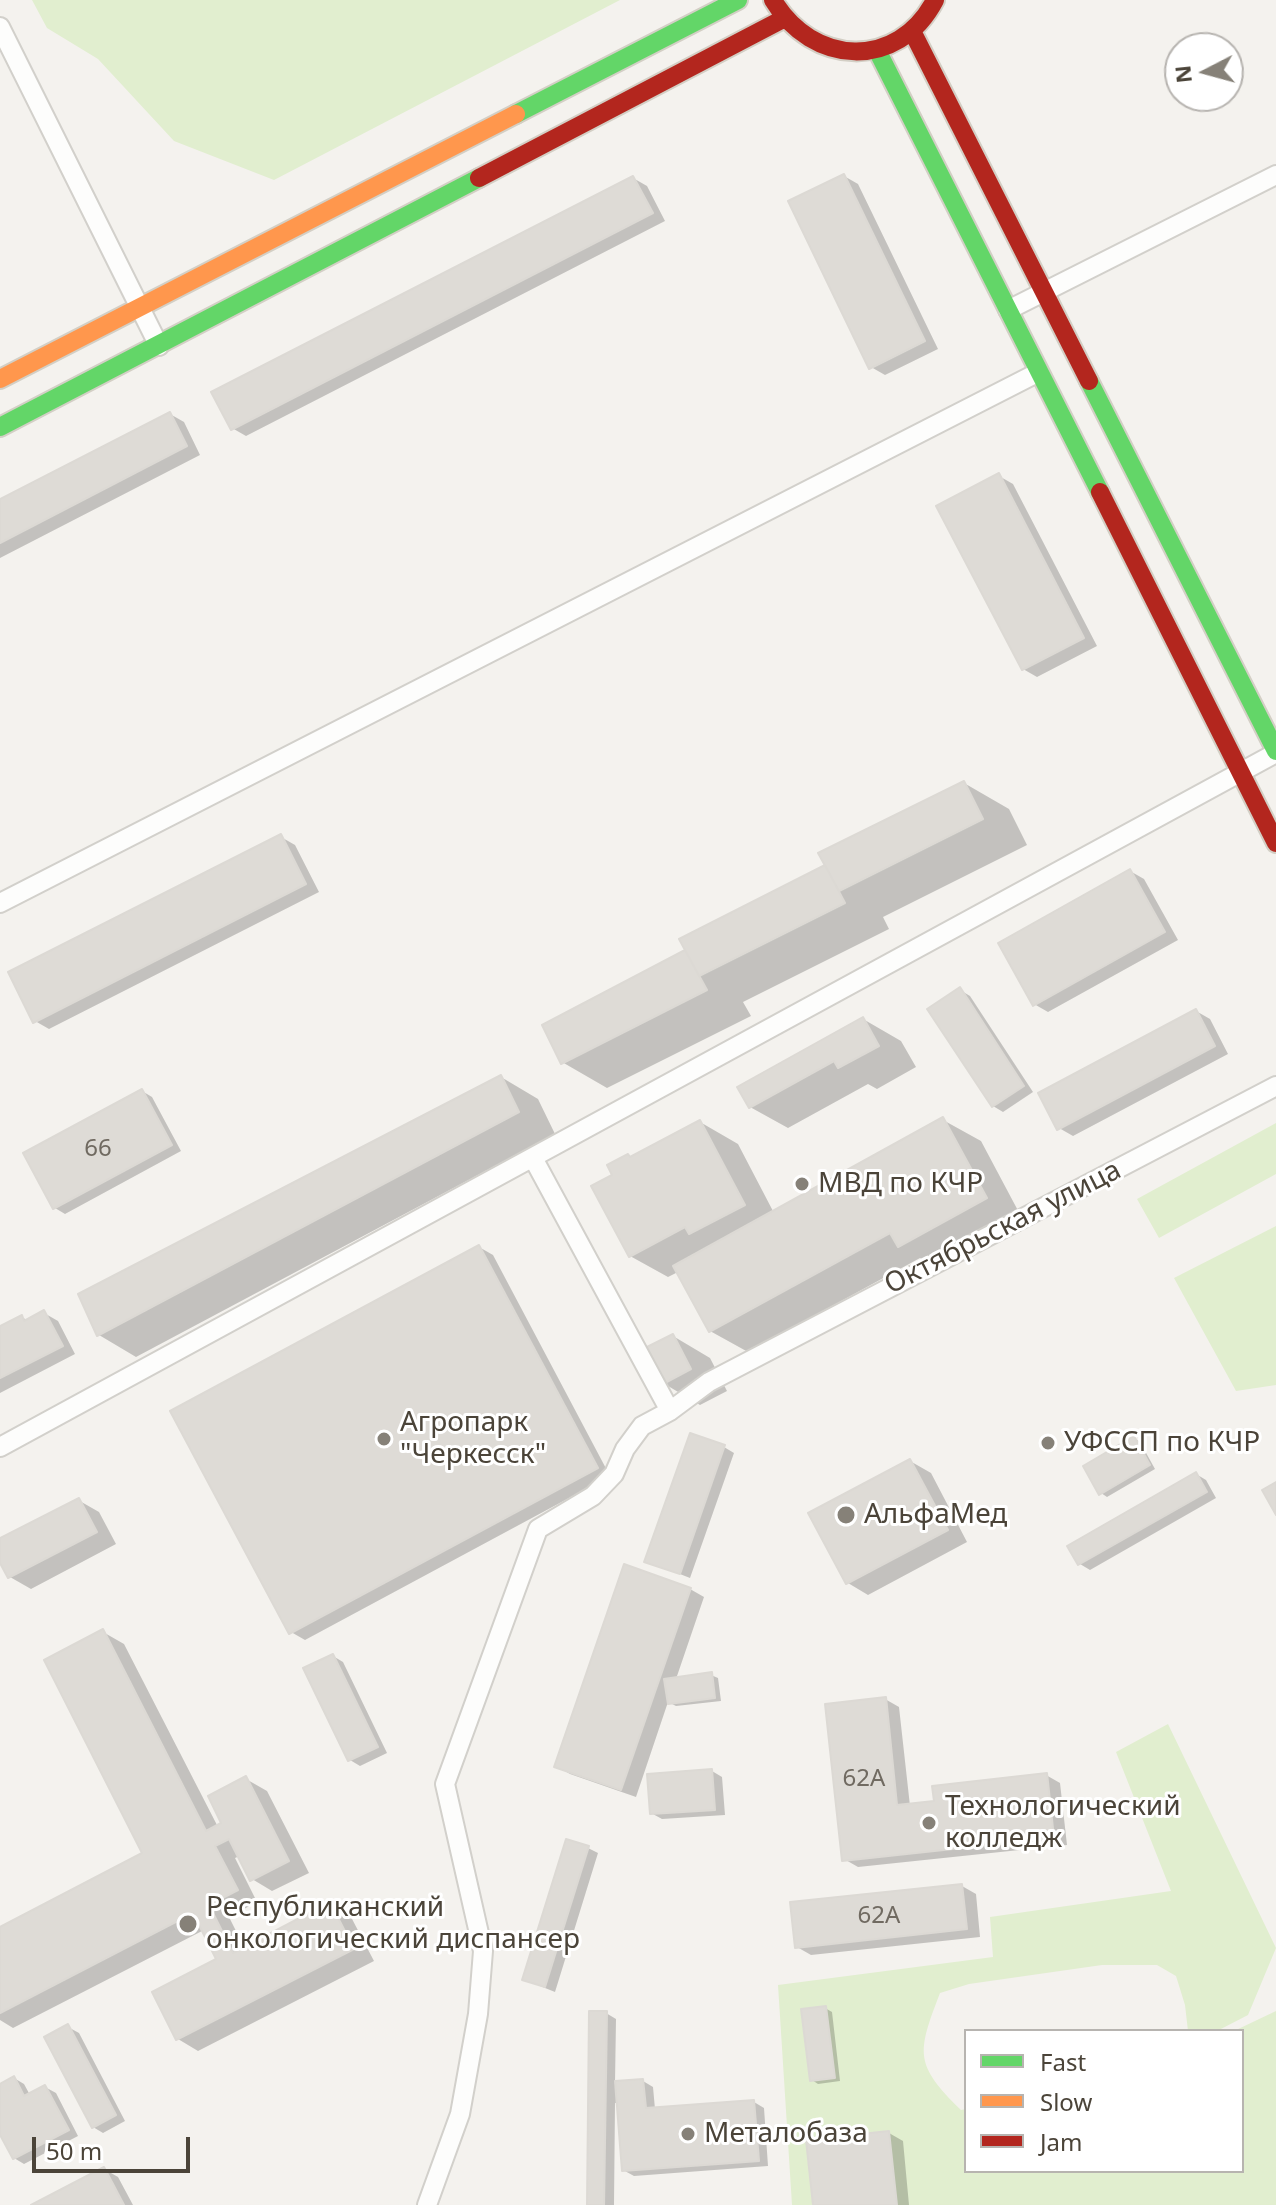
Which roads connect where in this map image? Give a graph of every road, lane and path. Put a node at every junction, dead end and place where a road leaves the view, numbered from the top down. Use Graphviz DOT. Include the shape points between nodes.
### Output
graph roads {
  1 [pos="738,0"];
  2 [pos="773,0"];
  3 [pos="935,0"];
  4 [pos="785,18"];
  5 [pos="0,27"];
  6 [pos="912,31"];
  7 [pos="877,50"];
  8 [pos="1276,175"];
  9 [pos="1044,293"];
  10 [pos="140,308"];
  11 [pos="1008,310"];
  12 [pos="159,346"];
  13 [pos="1039,372"];
  14 [pos="0,379"];
  15 [pos="0,427"];
  16 [pos="1276,752"];
  17 [pos="1240,772"];
  18 [pos="1276,843"];
  19 [pos="0,903"];
  20 [pos="1276,1086"];
  21 [pos="533,1158"];
  22 [pos="670,1411"];
  23 [pos="0,1447"];
  24 [pos="427,2205"];
  1 -- 10 [label="street"];
  2 -- 4 [label="street"];
  3 -- 6 [label="street"];
  4 -- 7 [label="street" via="818,45 847,53"];
  4 -- 12 [label="street"];
  5 -- 10 [label="street"];
  6 -- 7 [label="street"];
  6 -- 9 [label="street"];
  7 -- 11 [label="street"];
  8 -- 9 [label="street"];
  9 -- 11 [label="street"];
  9 -- 16 [label="street"];
  10 -- 12 [label="street"];
  10 -- 14 [label="street"];
  11 -- 13 [label="street"];
  12 -- 15 [label="street"];
  13 -- 17 [label="street"];
  13 -- 19 [label="street"];
  16 -- 17 [label="street"];
  17 -- 18 [label="street"];
  17 -- 21 [label="street"];
  20 -- 22 [label="street, Октябрьская улица" via="709,1382"];
  21 -- 22 [label="street"];
  21 -- 23 [label="street"];
  22 -- 24 [label="street, Октябрьская улица" via="642,1426 614,1474 593,1496 538,1529 445,1784 483,1951 460,2114"];
}
